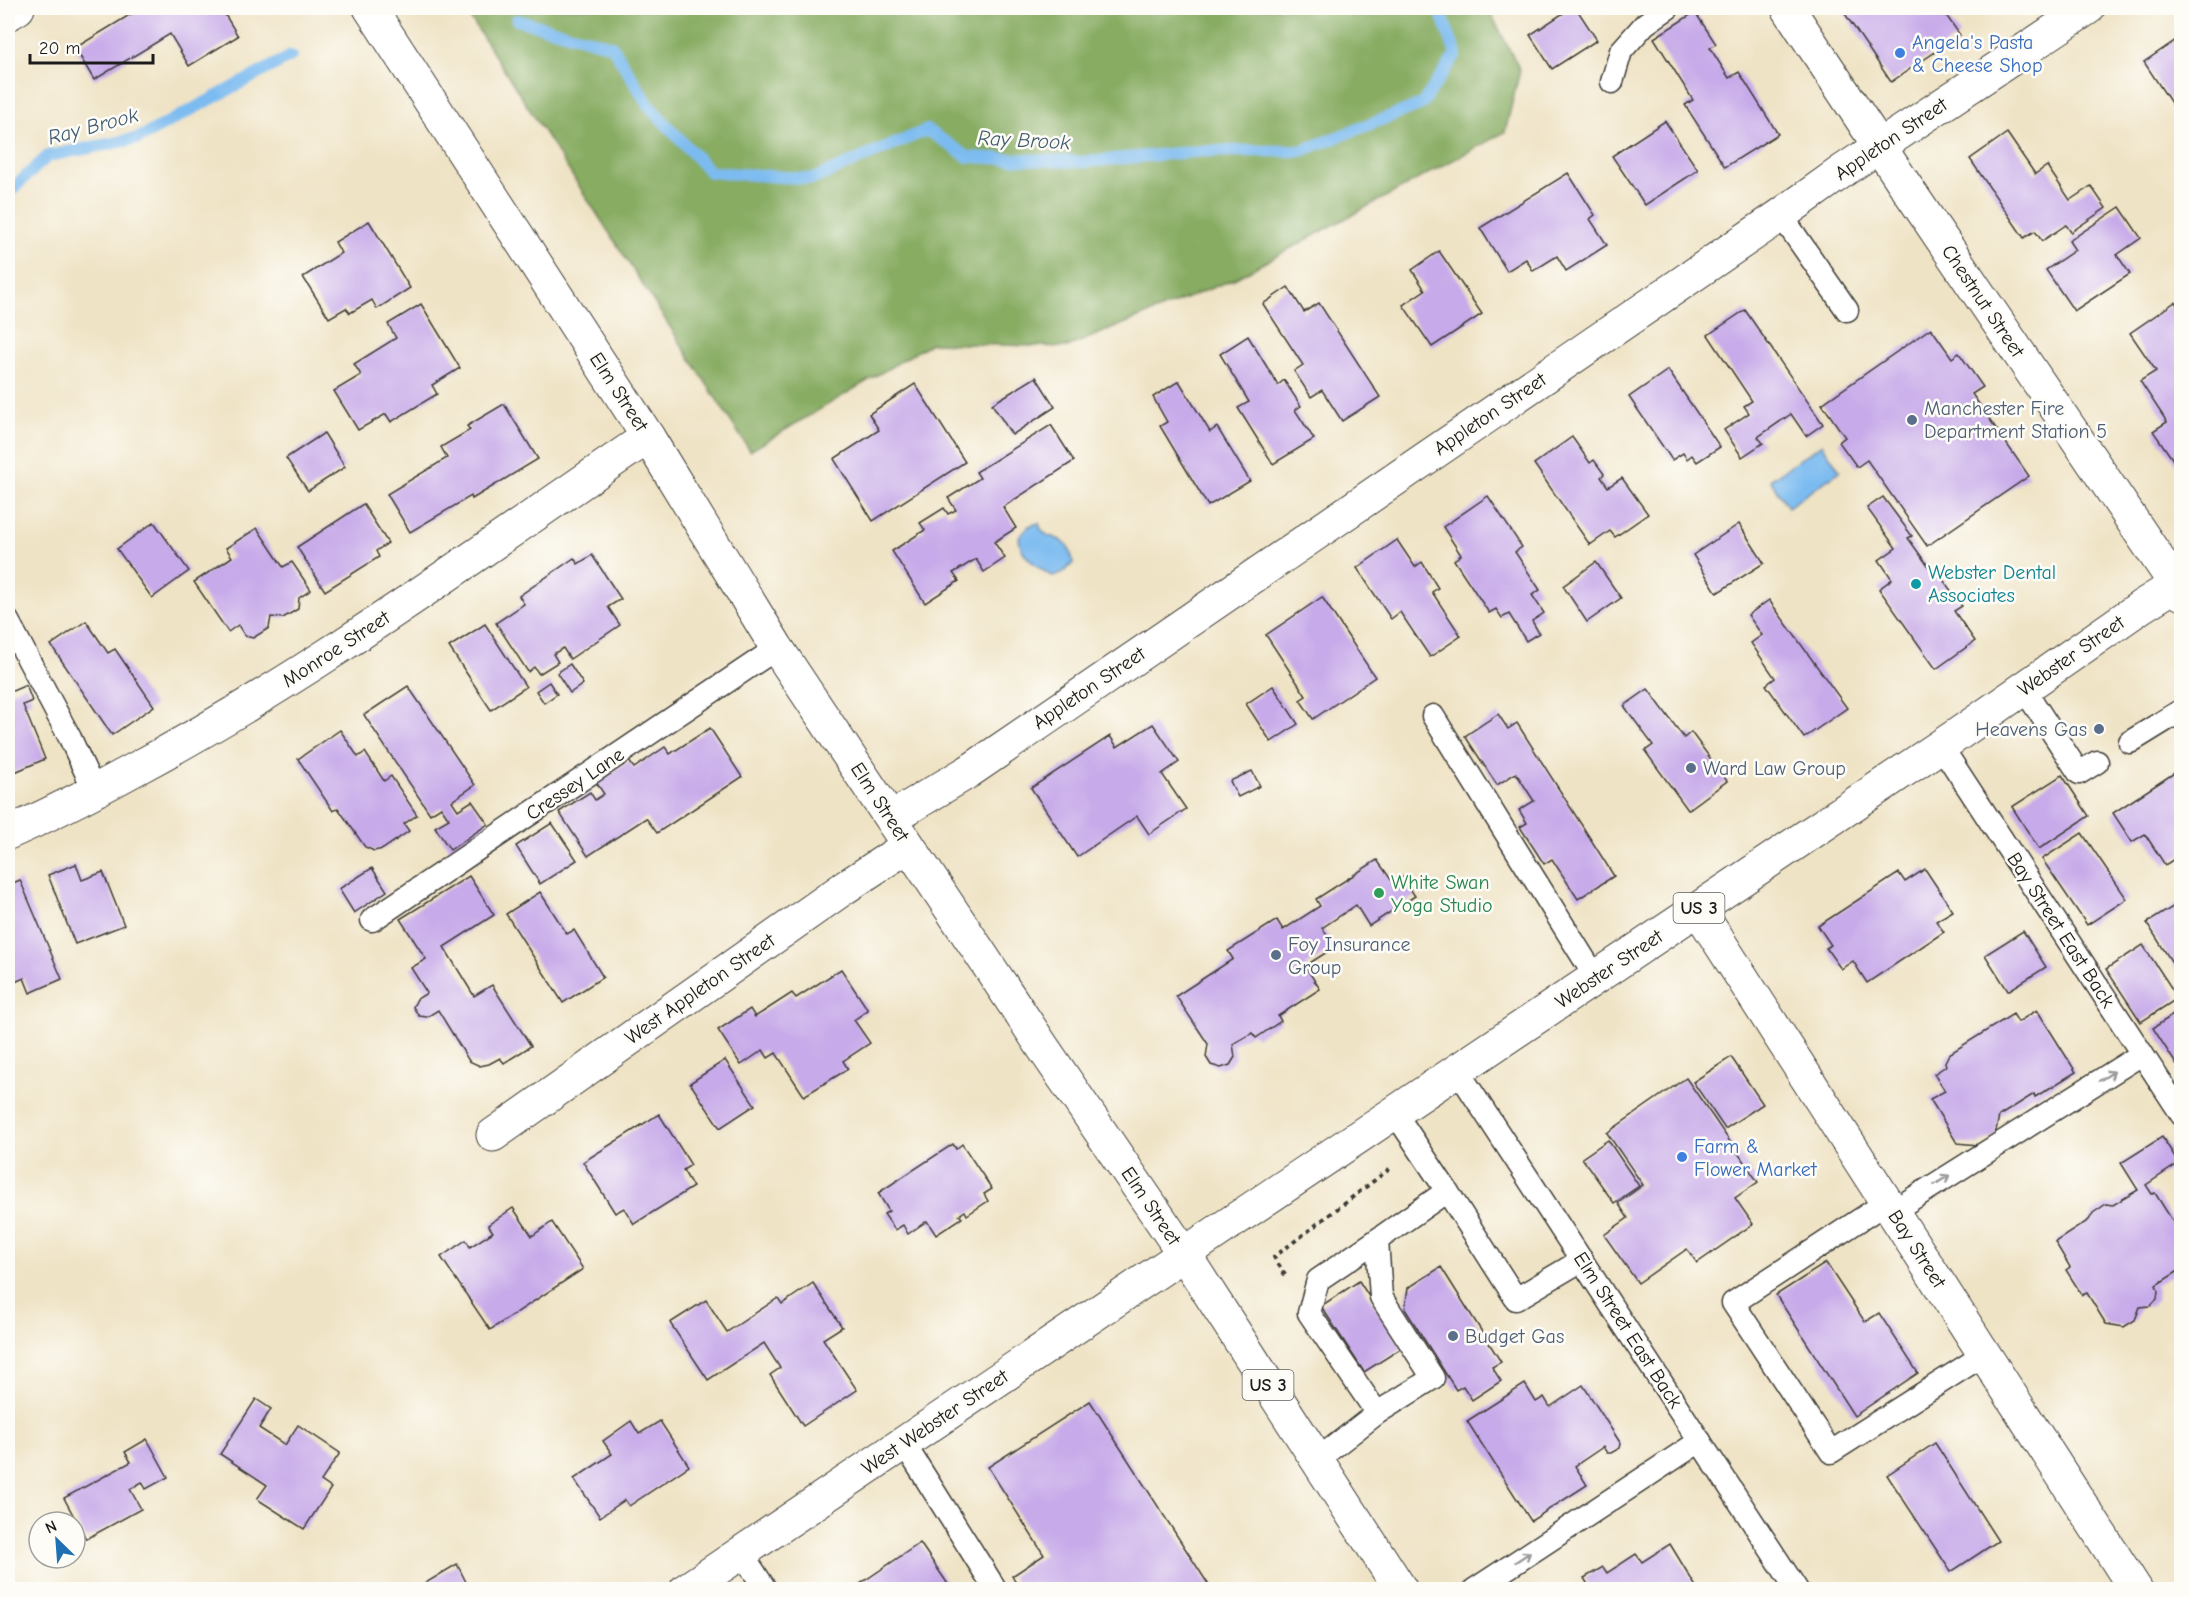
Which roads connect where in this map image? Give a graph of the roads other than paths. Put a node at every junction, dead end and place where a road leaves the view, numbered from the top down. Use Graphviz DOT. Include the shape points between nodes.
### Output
graph roads {
  1 [pos="18,8"];
  2 [pos="370,8"];
  3 [pos="1668,8"];
  4 [pos="1788,8"];
  5 [pos="2088,8"];
  6 [pos="8,14"];
  7 [pos="1612,82"];
  8 [pos="1879,147"];
  9 [pos="1781,215"];
  10 [pos="1847,310"];
  11 [pos="648,437"];
  12 [pos="2180,586"];
  13 [pos="8,621"];
  14 [pos="777,648"];
  15 [pos="2024,689"];
  16 [pos="2181,710"];
  17 [pos="1433,716"];
  18 [pos="2130,742"];
  19 [pos="1941,746"];
  20 [pos="2097,762"];
  21 [pos="94,790"];
  22 [pos="891,818"];
  23 [pos="8,833"];
  24 [pos="908,846"];
  25 [pos="1698,909"];
  26 [pos="372,920"];
  27 [pos="1596,978"];
  28 [pos="2142,1054"];
  29 [pos="1458,1071"];
  30 [pos="1395,1113"];
  31 [pos="2181,1115"];
  32 [pos="493,1135"];
  33 [pos="1446,1191"];
  34 [pos="1890,1206"];
  35 [pos="1377,1240"];
  36 [pos="1184,1254"];
  37 [pos="1582,1260"];
  38 [pos="1985,1354"];
  39 [pos="1377,1413"];
  40 [pos="1700,1441"];
  41 [pos="903,1443"];
  42 [pos="1317,1460"];
  43 [pos="741,1552"];
  44 [pos="686,1590"];
  45 [pos="766,1590"];
  46 [pos="996,1590"];
  47 [pos="1401,1590"];
  48 [pos="1474,1590"];
  49 [pos="1797,1590"];
  50 [pos="2136,1590"];
  1 -- 6 [label="street"];
  2 -- 11 [label="street, Elm Street"];
  3 -- 7 [label="lane" via="1645,24 1621,51"];
  4 -- 8 [label="street, Chestnut Street"];
  5 -- 8 [label="street, Appleton Street"];
  8 -- 9 [label="street, Appleton Street"];
  8 -- 12 [label="street, Chestnut Street"];
  9 -- 10 [label="lane"];
  9 -- 22 [label="street, Appleton Street" via="968,772"];
  11 -- 14 [label="street, Elm Street"];
  11 -- 21 [label="street, Monroe Street" via="367,630 206,731"];
  12 -- 15 [label="street, Webster Street / US 3" via="2142,606"];
  13 -- 21 [label="lane"];
  14 -- 22 [label="street, Elm Street"];
  14 -- 26 [label="lane, Cressey Lane"];
  15 -- 19 [label="street, Webster Street / US 3"];
  15 -- 20 [label="lane" via="2079,773"];
  16 -- 18 [label="lane"];
  17 -- 27 [label="lane"];
  19 -- 25 [label="street, Webster Street / US 3"];
  19 -- 28 [label="lane, Bay Street East Back"];
  21 -- 23 [label="street, Monroe Street"];
  22 -- 24 [label="street, Elm Street"];
  24 -- 32 [label="street, West Appleton Street"];
  24 -- 36 [label="street, Elm Street"];
  25 -- 27 [label="street, Webster Street / US 3"];
  25 -- 34 [label="street, Bay Street"];
  27 -- 29 [label="street, Webster Street / US 3"];
  28 -- 31 [label="lane, Bay Street East Back"];
  34 -- 28 [label="lane, one-way"];
  29 -- 30 [label="street, Webster Street / US 3"];
  29 -- 37 [label="lane, Elm Street East Back"];
  30 -- 33 [label="lane"];
  30 -- 36 [label="street, Webster Street / US 3"];
  33 -- 35 [label="lane"];
  33 -- 37 [label="lane" via="1516,1299"];
  34 -- 38 [label="street, Bay Street"];
  34 -- 38 [label="lane" via="1733,1303 1831,1452"];
  35 -- 39 [label="lane" via="1381,1297 1433,1378"];
  35 -- 39 [label="lane" via="1318,1280 1309,1313"];
  36 -- 41 [label="street, West Webster Street"];
  36 -- 42 [label="street, Elm Street / US 3"];
  37 -- 40 [label="lane, Elm Street East Back"];
  38 -- 50 [label="street, Bay Street"];
  39 -- 42 [label="lane"];
  48 -- 40 [label="lane, one-way"];
  40 -- 49 [label="lane, Elm Street East Back"];
  41 -- 43 [label="street, West Webster Street"];
  41 -- 46 [label="lane"];
  42 -- 47 [label="street, Elm Street / US 3"];
  43 -- 44 [label="street, West Webster Street"];
  43 -- 45 [label="lane"];
}
